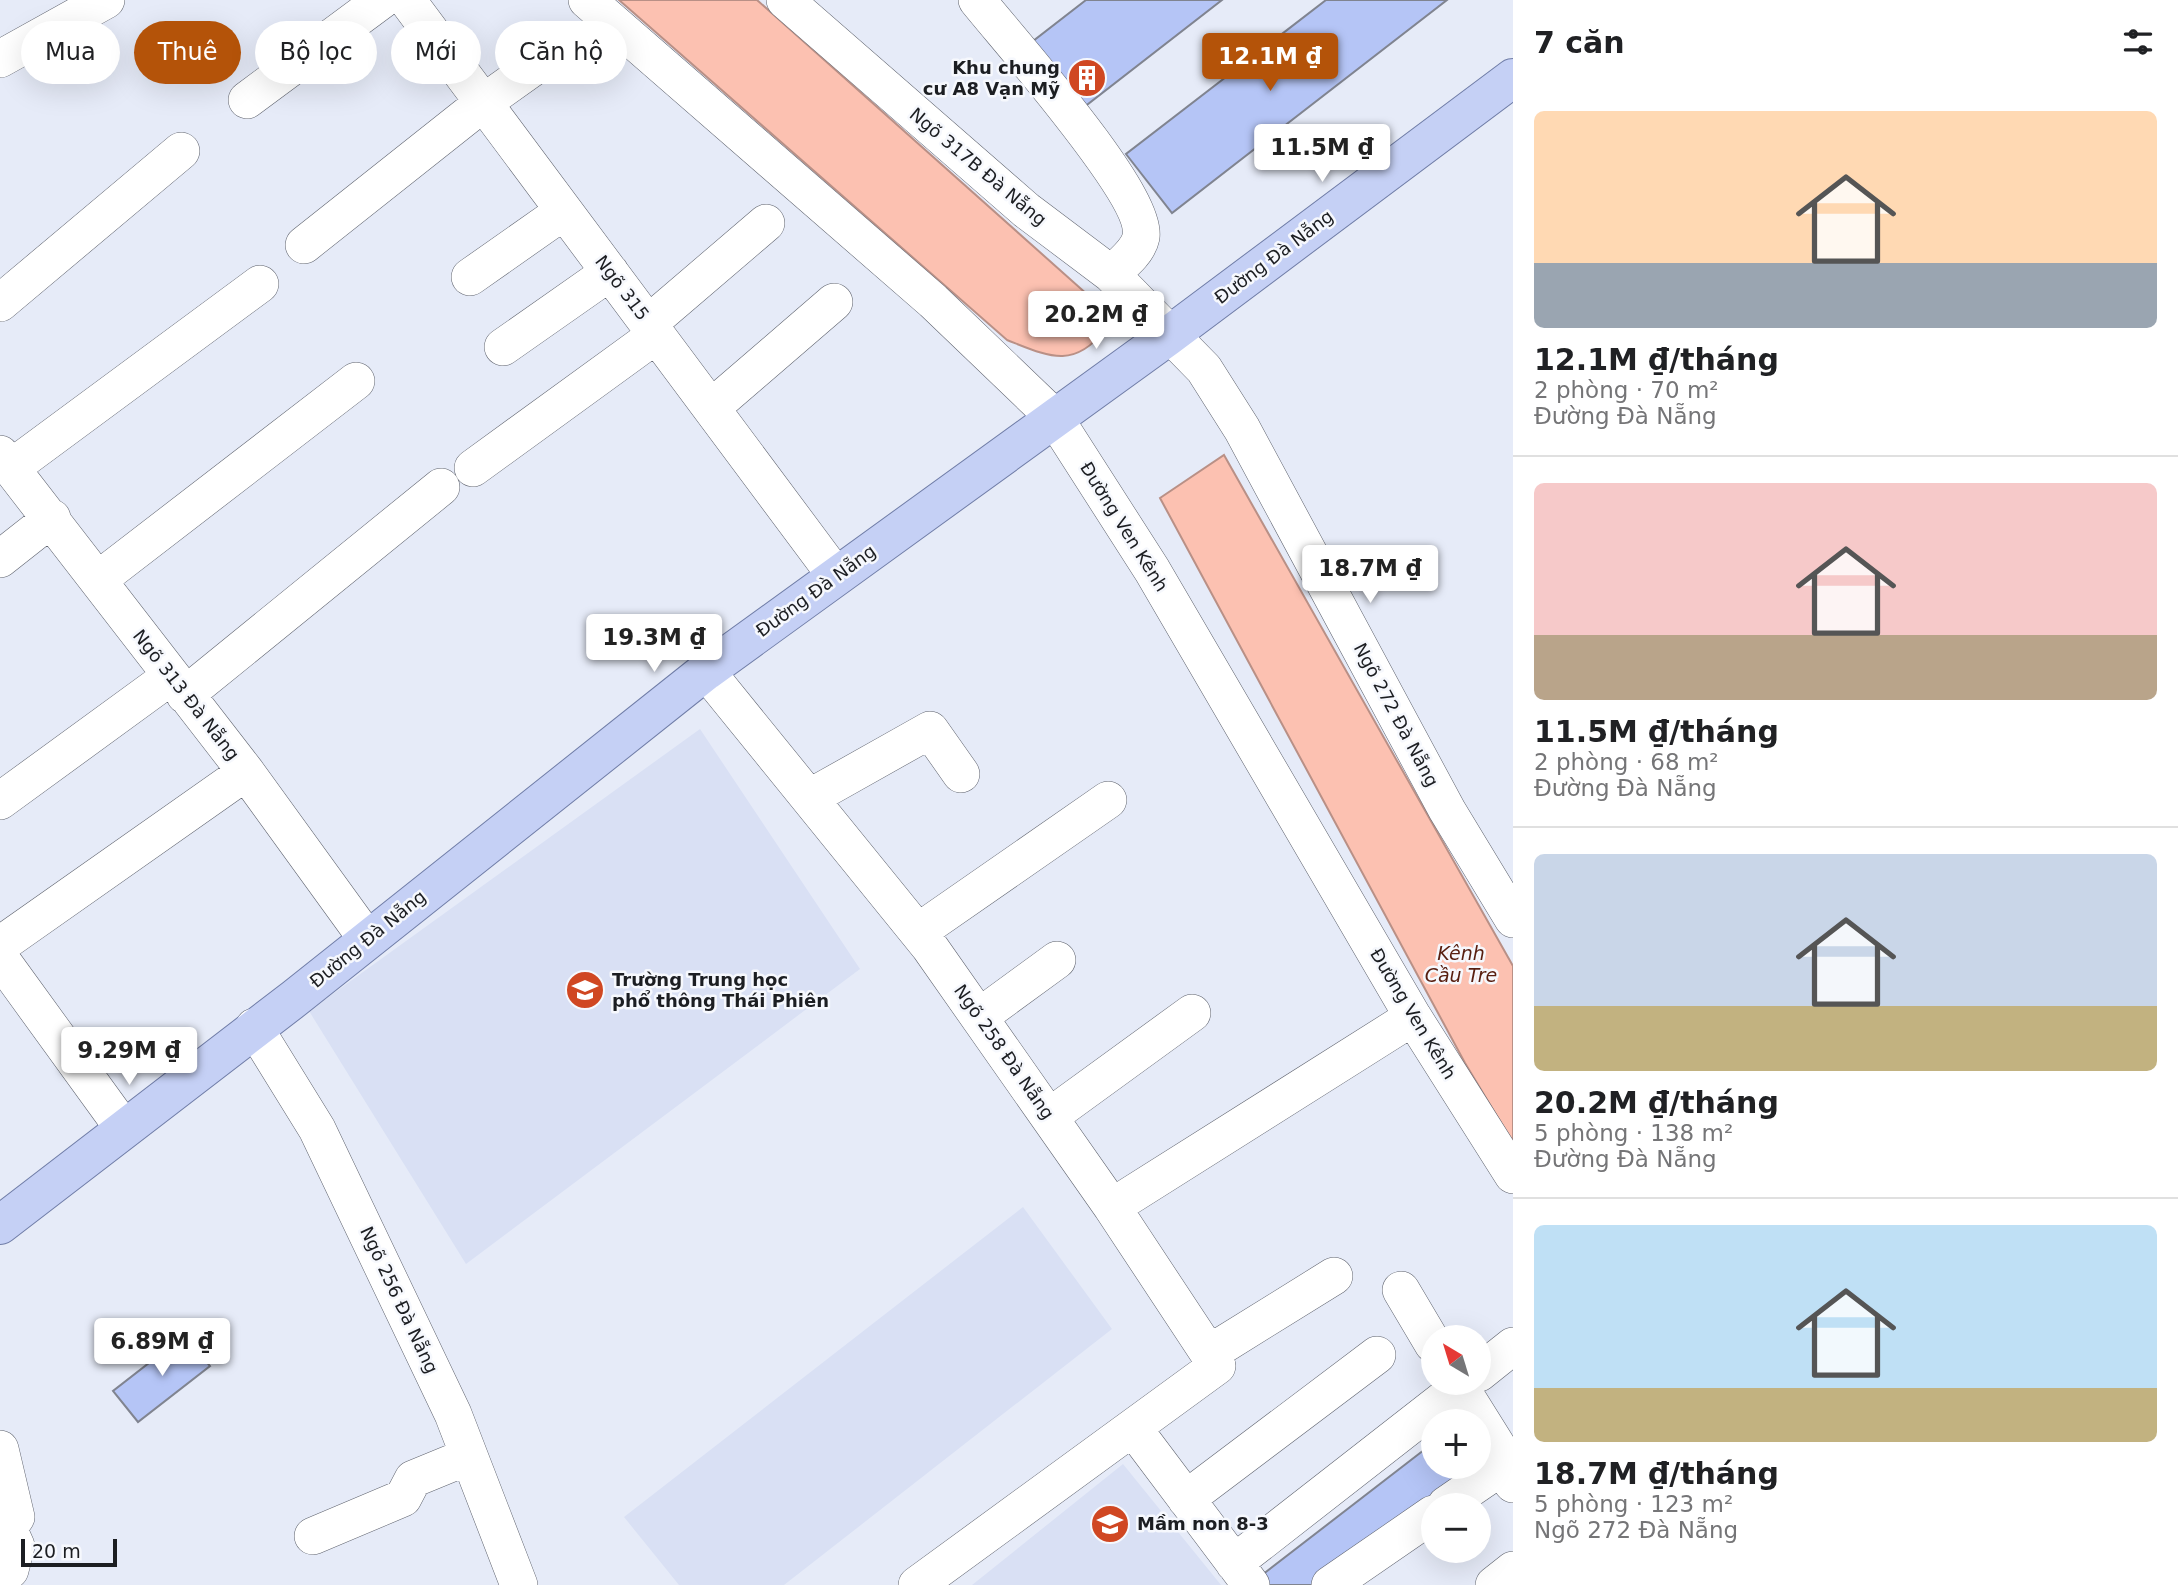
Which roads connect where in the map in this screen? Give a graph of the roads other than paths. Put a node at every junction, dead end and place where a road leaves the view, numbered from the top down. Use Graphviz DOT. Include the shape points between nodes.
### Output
graph roads {
  1 [pos="382,0"];
  2 [pos="407,0"];
  3 [pos="587,0"];
  4 [pos="785,0"];
  5 [pos="977,0"];
  6 [pos="88,5"];
  7 [pos="0,60"];
  8 [pos="1513,78"];
  9 [pos="510,84"];
  10 [pos="247,100"];
  11 [pos="483,103"];
  12 [pos="180,151"];
  13 [pos="564,211"];
  14 [pos="766,223"];
  15 [pos="304,244"];
  16 [pos="610,272"];
  17 [pos="1111,274"];
  18 [pos="470,277"];
  19 [pos="260,284"];
  20 [pos="834,302"];
  21 [pos="0,303"];
  22 [pos="652,330"];
  23 [pos="1169,335"];
  24 [pos="503,347"];
  25 [pos="356,381"];
  26 [pos="711,408"];
  27 [pos="1057,415"];
  28 [pos="6,461"];
  29 [pos="474,468"];
  30 [pos="442,487"];
  31 [pos="52,518"];
  32 [pos="0,559"];
  33 [pos="836,576"];
  34 [pos="99,579"];
  35 [pos="706,671"];
  36 [pos="178,686"];
  37 [pos="246,772"];
  38 [pos="961,774"];
  39 [pos="809,798"];
  40 [pos="1108,800"];
  41 [pos="0,801"];
  42 [pos="1513,919"];
  43 [pos="918,932"];
  44 [pos="367,939"];
  45 [pos="0,945"];
  46 [pos="0,958"];
  47 [pos="1057,960"];
  48 [pos="1192,1013"];
  49 [pos="979,1017"];
  50 [pos="1413,1017"];
  51 [pos="254,1027"];
  52 [pos="1049,1117"];
  53 [pos="124,1129"];
  54 [pos="1513,1175"];
  55 [pos="1112,1207"];
  56 [pos="2,1221"];
  57 [pos="1334,1276"];
  58 [pos="1401,1290"];
  59 [pos="1422,1325"];
  60 [pos="1513,1346"];
  61 [pos="1210,1353"];
  62 [pos="1377,1355"];
  63 [pos="1491,1362"];
  64 [pos="1449,1395"];
  65 [pos="1472,1395"];
  66 [pos="1133,1428"];
  67 [pos="0,1449"];
  68 [pos="469,1456"];
  69 [pos="1506,1476"];
  70 [pos="5,1487"];
  71 [pos="1471,1493"];
  72 [pos="1186,1499"];
  73 [pos="1421,1522"];
  74 [pos="313,1535"];
  75 [pos="1513,1570"];
  76 [pos="1243,1574"];
  77 [pos="0,1578"];
  78 [pos="519,1585"];
  79 [pos="917,1585"];
  80 [pos="1330,1585"];
  81 [pos="1494,1585"];
  1 -- 10 [label="street"];
  2 -- 11 [label="street, Ngõ 315"];
  3 -- 27 [label="street, Đường Ven Kênh"];
  4 -- 17 [label="street, Ngõ 317B Đà Nẵng" via="1026,210"];
  5 -- 17 [label="street" via="1120,178 1138,212 1142,234 1138,245"];
  6 -- 7 [label="street"];
  8 -- 23 [label="main road, Đường Đà Nẵng"];
  9 -- 11 [label="street"];
  11 -- 13 [label="street, Ngõ 315"];
  11 -- 15 [label="street"];
  12 -- 21 [label="street"];
  13 -- 16 [label="street, Ngõ 315"];
  13 -- 18 [label="street"];
  14 -- 22 [label="street"];
  16 -- 22 [label="street, Ngõ 315"];
  16 -- 24 [label="street"];
  17 -- 23 [label="street, Ngõ 317B Đà Nẵng"];
  19 -- 28 [label="street"];
  20 -- 26 [label="street"];
  22 -- 26 [label="street, Ngõ 315"];
  22 -- 29 [label="street"];
  23 -- 27 [label="main road, Đường Đà Nẵng"];
  23 -- 42 [label="street, Ngõ 272 Đà Nẵng" via="1204,369 1242,429 1447,810"];
  25 -- 34 [label="street"];
  26 -- 33 [label="street, Ngõ 315"];
  27 -- 33 [label="main road, Đường Đà Nẵng"];
  27 -- 50 [label="street, Đường Ven Kênh"];
  28 -- 31 [label="street, Ngõ 313 Đà Nẵng"];
  30 -- 36 [label="street"];
  31 -- 32 [label="street"];
  31 -- 34 [label="street, Ngõ 313 Đà Nẵng"];
  33 -- 35 [label="main road, Đường Đà Nẵng"];
  34 -- 36 [label="street, Ngõ 313 Đà Nẵng"];
  35 -- 39 [label="street, Ngõ 258 Đà Nẵng"];
  35 -- 44 [label="main road, Đường Đà Nẵng"];
  36 -- 37 [label="street, Ngõ 313 Đà Nẵng"];
  36 -- 41 [label="street"];
  37 -- 44 [label="street, Ngõ 313 Đà Nẵng"];
  37 -- 45 [label="street"];
  38 -- 39 [label="street" via="930,730"];
  39 -- 43 [label="street, Ngõ 258 Đà Nẵng"];
  40 -- 43 [label="street"];
  43 -- 49 [label="street, Ngõ 258 Đà Nẵng"];
  44 -- 51 [label="main road, Đường Đà Nẵng"];
  46 -- 53 [label="street"];
  47 -- 49 [label="street"];
  48 -- 52 [label="street"];
  49 -- 52 [label="street, Ngõ 258 Đà Nẵng"];
  50 -- 54 [label="street, Đường Ven Kênh"];
  50 -- 55 [label="street"];
  51 -- 53 [label="main road, Đường Đà Nẵng"];
  51 -- 68 [label="street, Ngõ 256 Đà Nẵng" via="317,1129"];
  52 -- 55 [label="street, Ngõ 258 Đà Nẵng"];
  53 -- 56 [label="main road, Đường Đà Nẵng"];
  55 -- 61 [label="street, Ngõ 258 Đà Nẵng"];
  57 -- 61 [label="street"];
  58 -- 59 [label="street"];
  60 -- 63 [label="street"];
  61 -- 66 [label="street" via="1217,1366"];
  62 -- 72 [label="street"];
  64 -- 76 [label="street"];
  65 -- 69 [label="street"];
  66 -- 72 [label="street"];
  66 -- 79 [label="street"];
  67 -- 70 [label="street"];
  68 -- 74 [label="street" via="413,1479 403,1498"];
  68 -- 78 [label="street, Ngõ 256 Đà Nẵng"];
  69 -- 71 [label="street"];
  70 -- 77 [label="street" via="16,1517 8,1528 16,1546 10,1570"];
  72 -- 76 [label="street"];
  73 -- 80 [label="street"];
  75 -- 81 [label="street"];
}
